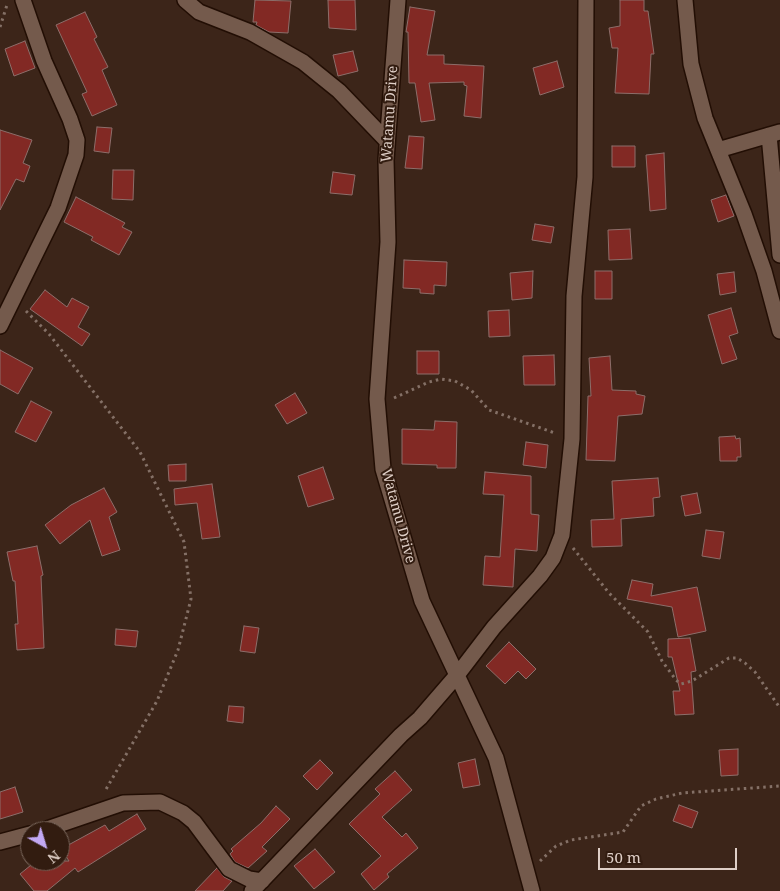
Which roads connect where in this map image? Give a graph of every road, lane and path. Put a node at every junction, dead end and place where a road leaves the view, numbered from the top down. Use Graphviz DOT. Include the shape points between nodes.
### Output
graph roads {
  1 [pos="9,0"];
  2 [pos="23,0"];
  3 [pos="185,0"];
  4 [pos="398,0"];
  5 [pos="586,0"];
  6 [pos="685,0"];
  7 [pos="0,27"];
  8 [pos="775,133"];
  9 [pos="387,141"];
  10 [pos="718,150"];
  11 [pos="780,255"];
  12 [pos="14,300"];
  13 [pos="780,322"];
  14 [pos="0,326"];
  15 [pos="378,399"];
  16 [pos="572,439"];
  17 [pos="562,535"];
  18 [pos="458,674"];
  19 [pos="780,708"];
  20 [pos="780,786"];
  21 [pos="94,812"];
  22 [pos="69,821"];
  23 [pos="20,837"];
  24 [pos="0,842"];
  25 [pos="526,876"];
  26 [pos="257,886"];
  27 [pos="532,891"];
  1 -- 7 [label="path"];
  2 -- 12 [label="street" via="44,61 70,119 77,148 58,208"];
  3 -- 9 [label="street" via="199,12 250,32 303,62 339,90"];
  4 -- 9 [label="street, Watamu Drive"];
  5 -- 16 [label="street" via="585,177 574,296"];
  6 -- 10 [label="street" via="691,64 704,118"];
  8 -- 10 [label="street"];
  8 -- 11 [label="street"];
  9 -- 15 [label="street, Watamu Drive" via="388,242"];
  10 -- 13 [label="street" via="762,263"];
  12 -- 14 [label="street"];
  12 -- 21 [label="path" via="49,334 140,452 184,542 191,599 178,650 156,702"];
  15 -- 16 [label="path" via="393,398 429,382 455,381 471,390 489,410"];
  15 -- 18 [label="street, Watamu Drive" via="383,470 405,549 422,601"];
  16 -- 17 [label="street"];
  17 -- 18 [label="street" via="553,558 540,576 494,627"];
  17 -- 19 [label="path" via="609,593 648,632 662,661 681,684 692,681 729,658 737,658 754,672"];
  18 -- 25 [label="street, Watamu Drive" via="496,758"];
  18 -- 26 [label="street" via="420,718"];
  20 -- 25 [label="path" via="682,792 656,799 641,806 623,832 580,838 556,846"];
  21 -- 22 [label="street"];
  21 -- 26 [label="street" via="122,803 140,802 160,802 176,808 194,822 229,869"];
  23 -- 24 [label="street"];
  25 -- 27 [label="street, Watamu Drive"];
}
